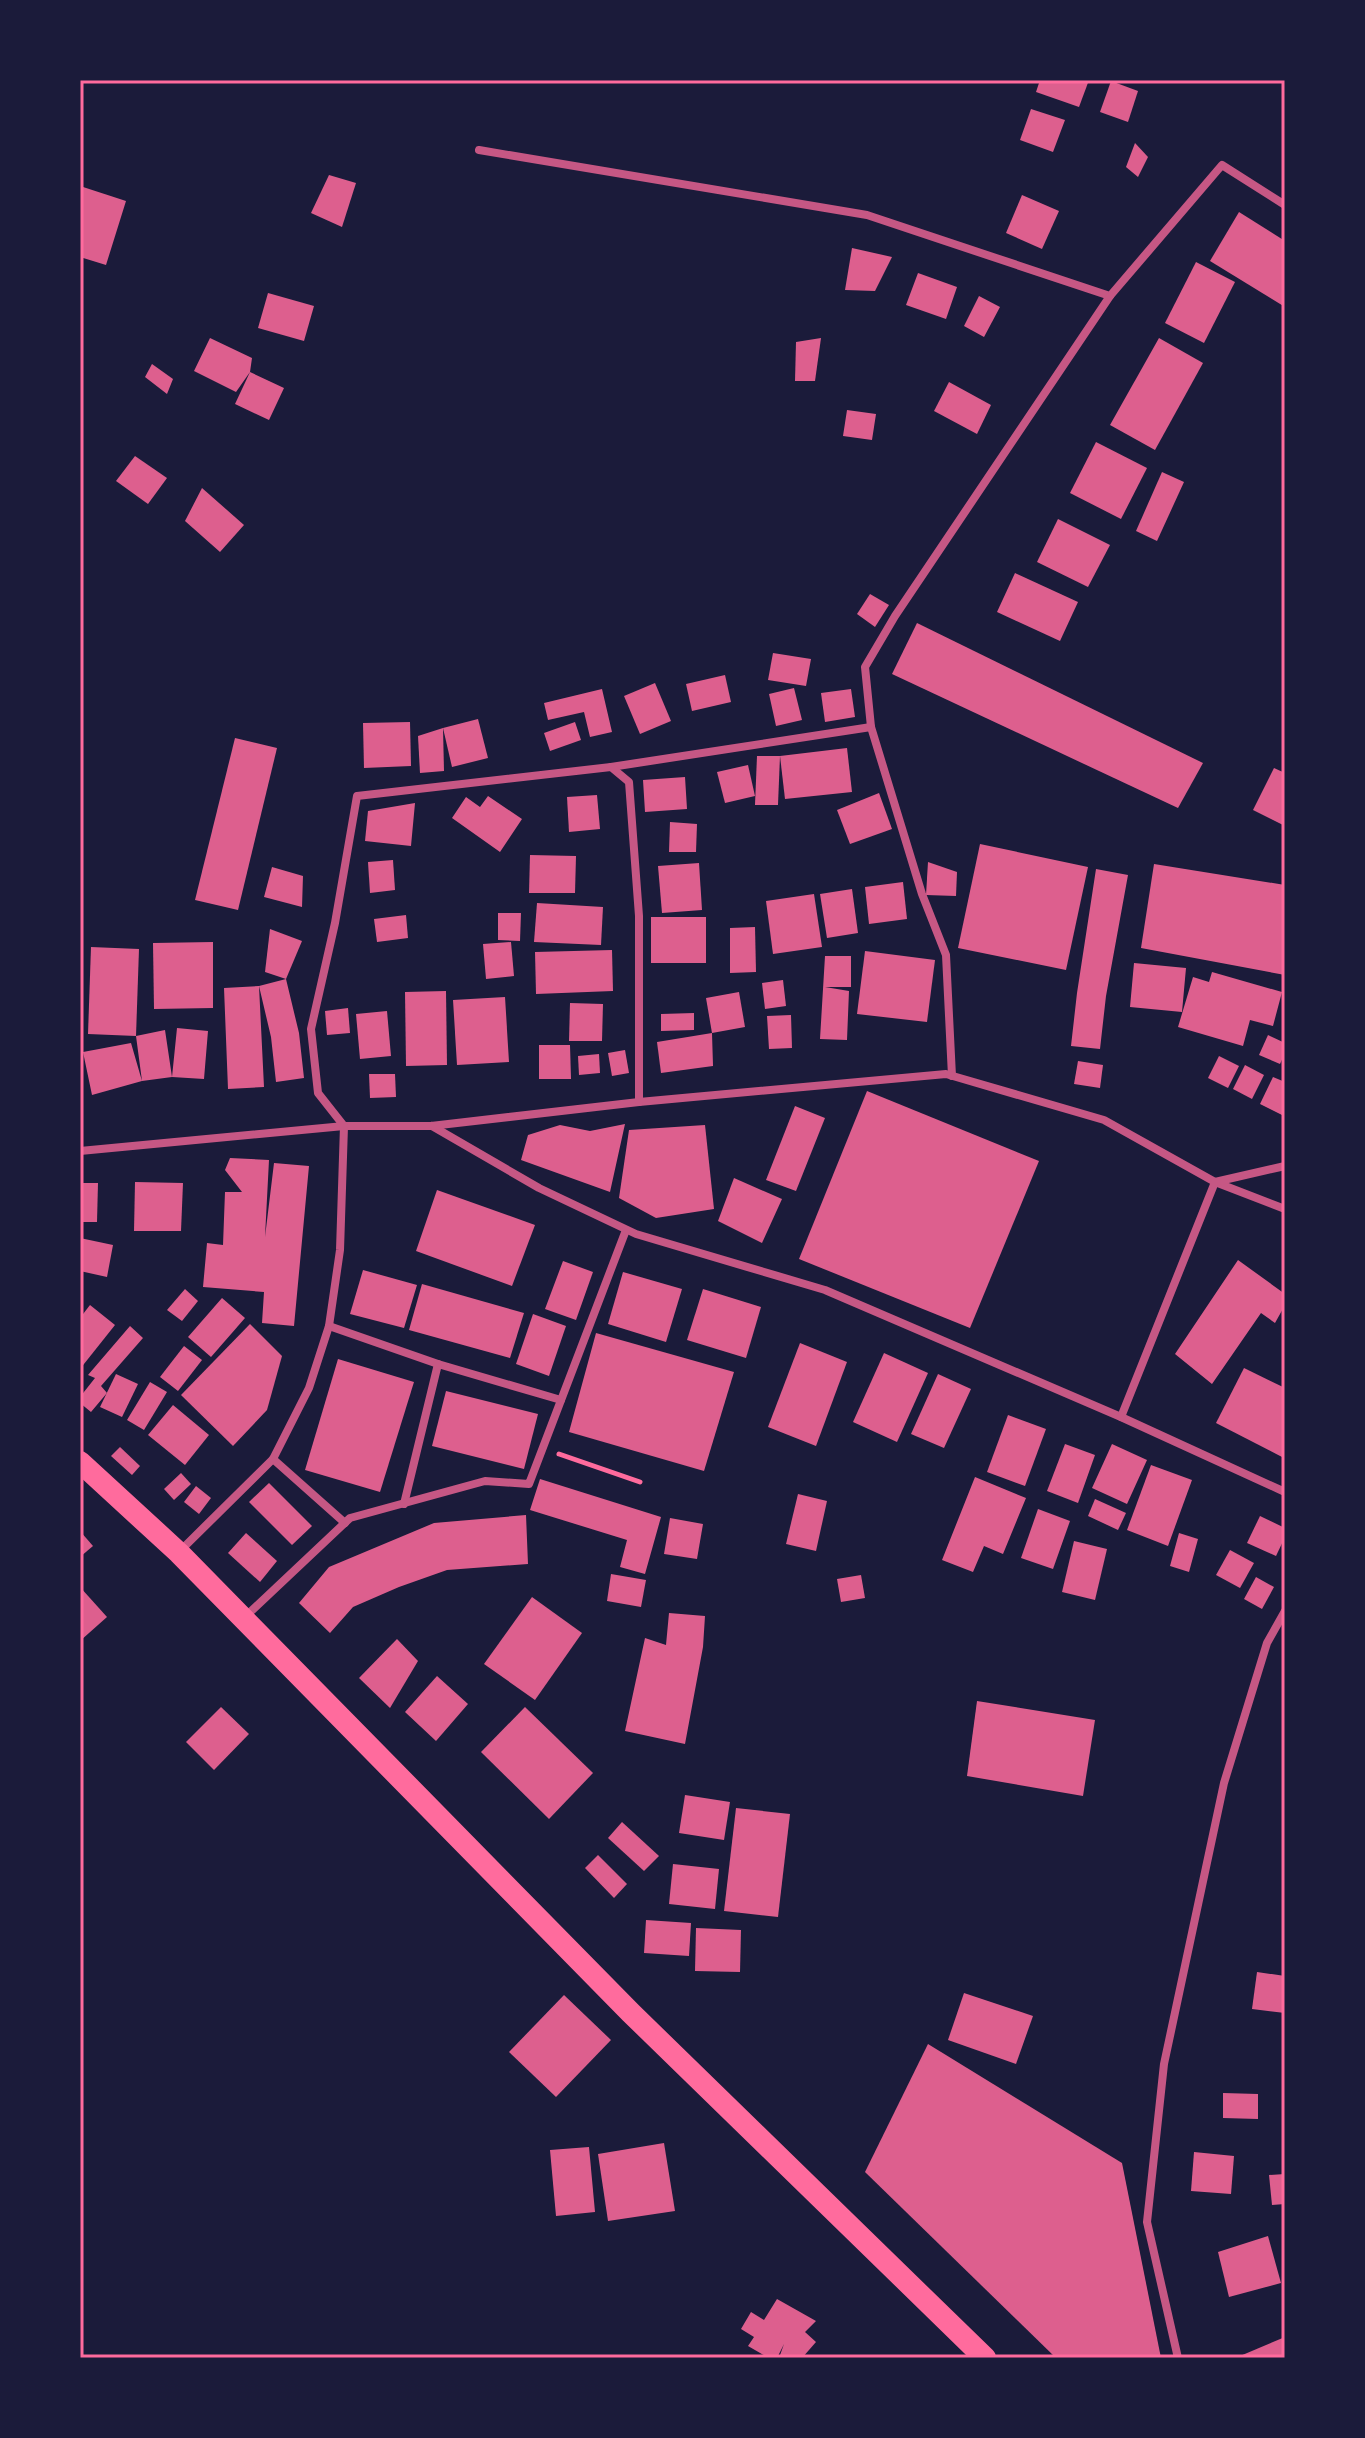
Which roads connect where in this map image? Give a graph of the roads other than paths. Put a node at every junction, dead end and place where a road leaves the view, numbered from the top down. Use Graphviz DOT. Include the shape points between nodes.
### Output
graph roads {
  1 [pos="479,150"];
  2 [pos="1285,205"];
  3 [pos="1110,296"];
  4 [pos="871,727"];
  5 [pos="611,767"];
  6 [pos="952,1076"];
  7 [pos="639,1102"];
  8 [pos="344,1126"];
  9 [pos="431,1126"];
  10 [pos="80,1151"];
  11 [pos="1285,1166"];
  12 [pos="1215,1182"];
  13 [pos="1285,1209"];
  14 [pos="626,1230"];
  15 [pos="329,1326"];
  16 [pos="438,1364"];
  17 [pos="561,1400"];
  18 [pos="1121,1417"];
  19 [pos="273,1459"];
  20 [pos="80,1462"];
  21 [pos="1285,1492"];
  22 [pos="404,1504"];
  23 [pos="345,1523"];
  24 [pos="179,1553"];
  25 [pos="1285,1611"];
  26 [pos="244,1619"];
  27 [pos="985,2358"];
  28 [pos="1178,2358"];
  1 -- 3 [label="street" via="867,215"];
  2 -- 3 [label="street" via="1222,165"];
  3 -- 4 [label="street" via="865,667"];
  4 -- 5 [label="street"];
  4 -- 6 [label="street" via="946,955"];
  5 -- 7 [label="street" via="629,782 634,836"];
  5 -- 8 [label="street" via="357,796 311,1029 318,1093"];
  6 -- 7 [label="street"];
  6 -- 12 [label="street" via="1104,1120"];
  7 -- 9 [label="street"];
  8 -- 9 [label="street"];
  8 -- 10 [label="street"];
  8 -- 15 [label="street" via="340,1250"];
  9 -- 14 [label="street"];
  11 -- 12 [label="street"];
  12 -- 13 [label="street"];
  12 -- 18 [label="street"];
  14 -- 17 [label="street"];
  14 -- 18 [label="street" via="825,1290"];
  15 -- 16 [label="street"];
  15 -- 19 [label="street" via="309,1388"];
  16 -- 17 [label="street"];
  16 -- 22 [label="street"];
  17 -- 22 [label="street" via="529,1484 485,1481"];
  18 -- 21 [label="street"];
  19 -- 23 [label="street"];
  19 -- 24 [label="street"];
  20 -- 24 [label="highway"];
  22 -- 23 [label="street"];
  23 -- 26 [label="street"];
  24 -- 26 [label="highway"];
  25 -- 28 [label="street" via="1267,1643 1224,1783 1164,2064 1147,2222"];
  26 -- 27 [label="highway" via="631,2013"];
}
